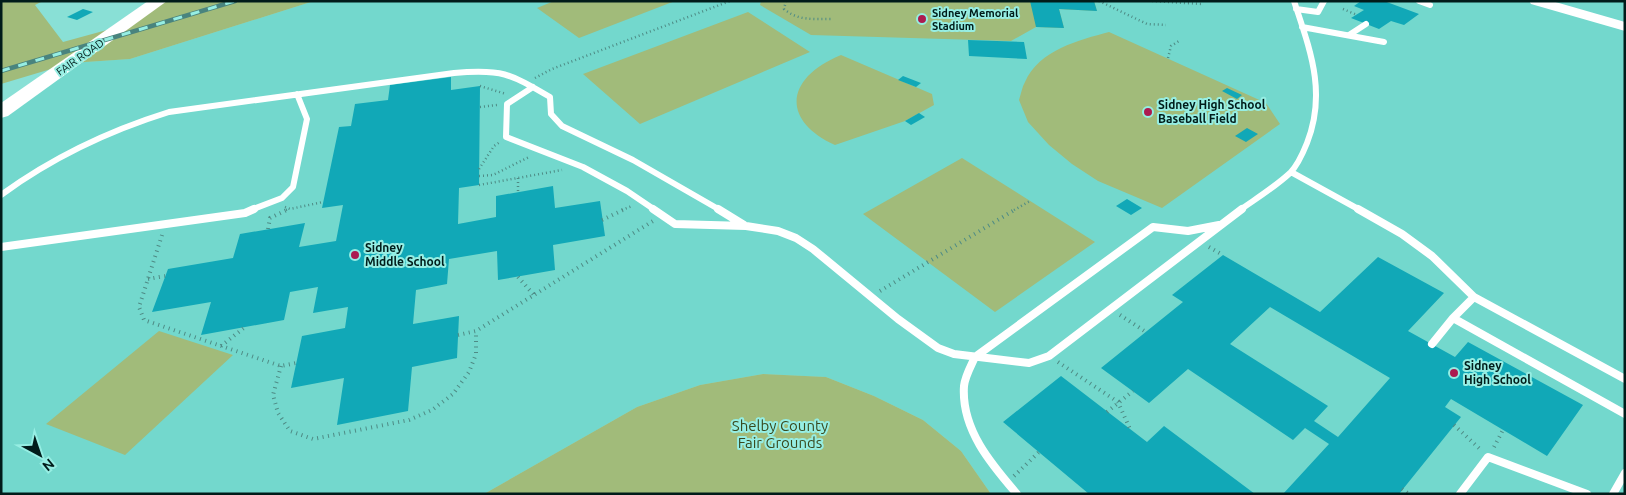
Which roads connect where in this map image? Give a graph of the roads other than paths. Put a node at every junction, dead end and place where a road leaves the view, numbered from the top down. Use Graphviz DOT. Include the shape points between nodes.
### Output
graph roads {
  1 [pos="159,1"];
  2 [pos="1324,1"];
  3 [pos="1419,1"];
  4 [pos="1536,1"];
  5 [pos="1295,5"];
  6 [pos="1430,5"];
  7 [pos="1366,24"];
  8 [pos="1625,27"];
  9 [pos="1302,28"];
  10 [pos="1349,35"];
  11 [pos="1384,42"];
  12 [pos="533,87"];
  13 [pos="297,94"];
  14 [pos="1,112"];
  15 [pos="1291,172"];
  16 [pos="1,195"];
  17 [pos="1222,225"];
  18 [pos="746,226"];
  19 [pos="1,247"];
  20 [pos="1474,298"];
  21 [pos="1453,318"];
  22 [pos="1432,344"];
  23 [pos="975,357"];
  24 [pos="1625,379"];
  25 [pos="1625,414"];
  26 [pos="1625,473"];
  27 [pos="1017,494"];
  28 [pos="1460,494"];
  29 [pos="1587,494"];
  30 [pos="1613,494"];
  1 -- 14 [label="main road, FAIR ROAD"];
  2 -- 5 [label="lane" via="1318,12"];
  3 -- 6 [label="lane"];
  4 -- 8 [label="street"];
  5 -- 9 [label="lane"];
  7 -- 10 [label="lane"];
  9 -- 10 [label="lane"];
  9 -- 15 [label="lane" via="1315,69 1318,105 1304,153"];
  10 -- 11 [label="lane"];
  12 -- 13 [label="lane" via="499,72 485,71"];
  12 -- 18 [label="lane" via="550,97 554,120 567,129 664,176"];
  12 -- 18 [label="lane" via="507,104 506,137 583,167 675,224"];
  13 -- 16 [label="lane" via="169,112 138,120 67,151"];
  13 -- 19 [label="lane" via="307,119 293,187 282,198 245,213"];
  15 -- 17 [label="lane"];
  15 -- 20 [label="lane" via="1402,234 1432,256"];
  17 -- 23 [label="lane" via="1188,231 1153,227"];
  17 -- 23 [label="lane" via="1049,356 1029,364"];
  18 -- 23 [label="lane" via="778,231 796,238 938,348"];
  20 -- 21 [label="lane"];
  20 -- 24 [label="lane"];
  21 -- 22 [label="lane"];
  21 -- 25 [label="lane"];
  23 -- 27 [label="lane" via="964,384 966,413 977,444"];
  26 -- 30 [label="lane"];
  28 -- 29 [label="lane" via="1488,457"];
}
